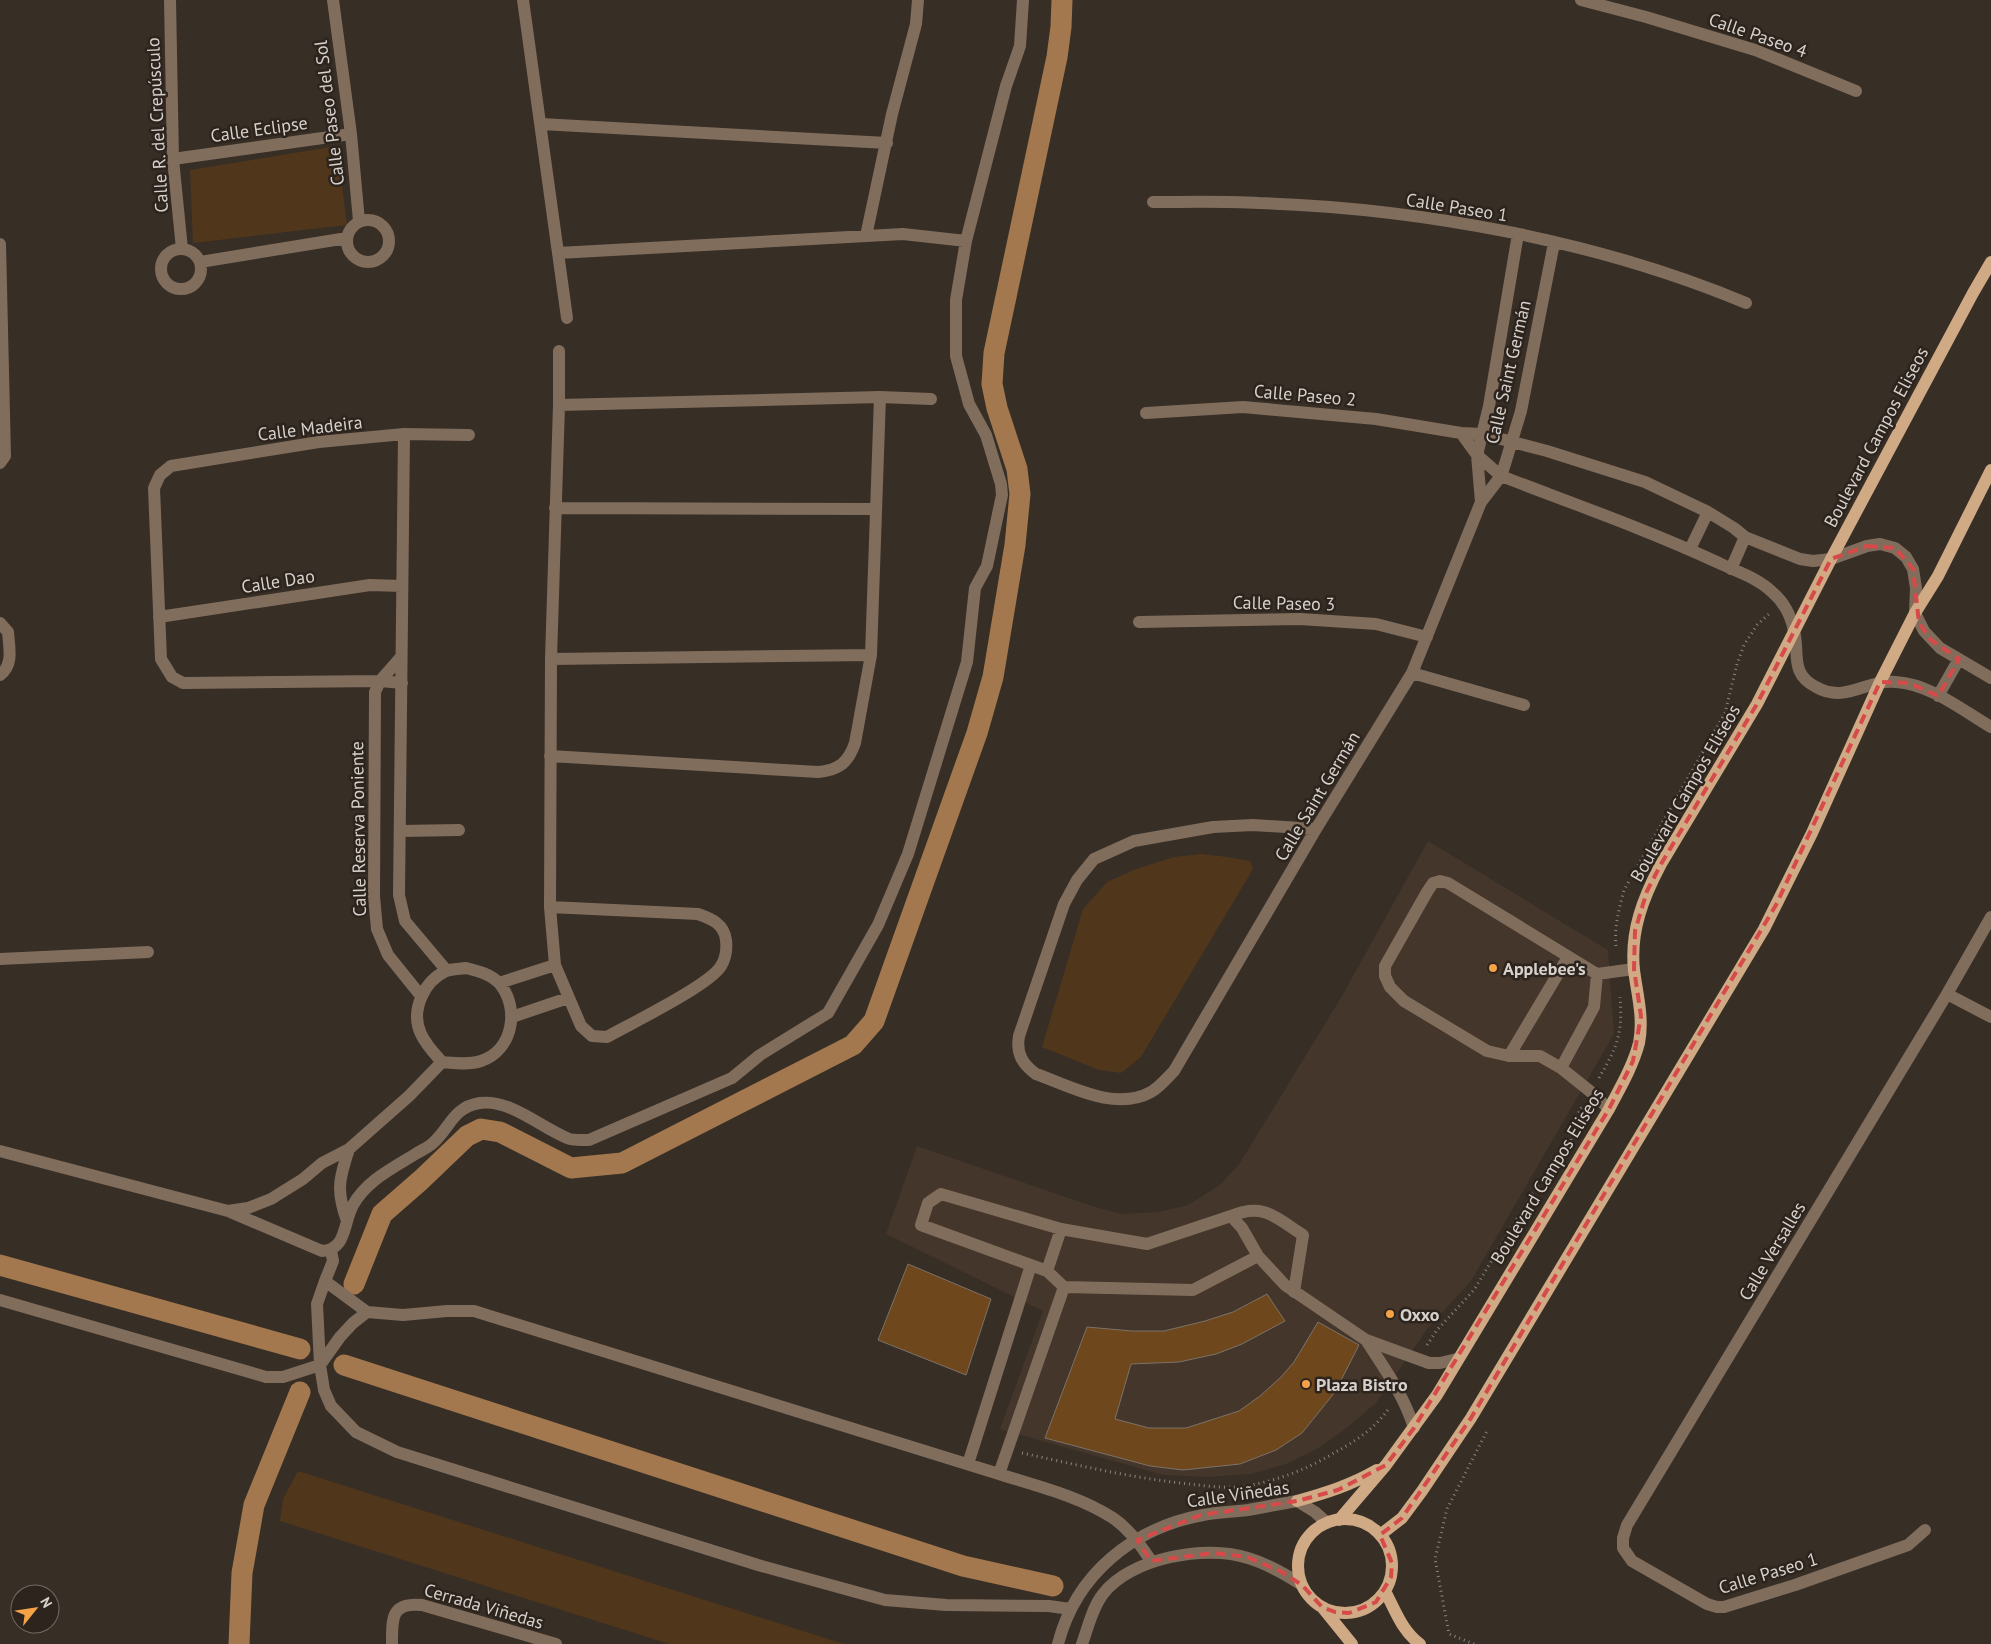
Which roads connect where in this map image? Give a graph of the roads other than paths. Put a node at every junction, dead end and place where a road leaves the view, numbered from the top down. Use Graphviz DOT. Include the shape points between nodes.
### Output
graph roads {
  1 [pos="170,0"];
  2 [pos="333,0"];
  3 [pos="523,0"];
  4 [pos="918,0"];
  5 [pos="1023,0"];
  6 [pos="1586,0"];
  7 [pos="1856,91"];
  8 [pos="541,124"];
  9 [pos="351,134"];
  10 [pos="887,143"];
  11 [pos="173,159"];
  12 [pos="1153,202"];
  13 [pos="359,221"];
  14 [pos="1518,234"];
  15 [pos="866,236"];
  16 [pos="347,238"];
  17 [pos="966,241"];
  18 [pos="1554,243"];
  19 [pos="0,244"];
  20 [pos="182,249"];
  21 [pos="558,253"];
  22 [pos="200,262"];
  23 [pos="1991,262"];
  24 [pos="1746,303"];
  25 [pos="567,318"];
  26 [pos="559,351"];
  27 [pos="2,374"];
  28 [pos="880,397"];
  29 [pos="931,399"];
  30 [pos="559,405"];
  31 [pos="1146,413"];
  32 [pos="1461,433"];
  33 [pos="404,434"];
  34 [pos="1482,434"];
  35 [pos="469,435"];
  36 [pos="1512,442"];
  37 [pos="1476,454"];
  38 [pos="0,463"];
  39 [pos="1991,470"];
  40 [pos="1501,476"];
  41 [pos="1481,502"];
  42 [pos="555,508"];
  43 [pos="876,509"];
  44 [pos="1708,512"];
  45 [pos="1745,537"];
  46 [pos="1690,550"];
  47 [pos="1831,559"];
  48 [pos="1731,569"];
  49 [pos="402,586"];
  50 [pos="1915,613"];
  51 [pos="159,617"];
  52 [pos="1139,622"];
  53 [pos="0,623"];
  54 [pos="1795,632"];
  55 [pos="1427,637"];
  56 [pos="871,655"];
  57 [pos="401,658"];
  58 [pos="1959,659"];
  59 [pos="551,660"];
  60 [pos="1412,673"];
  61 [pos="0,674"];
  62 [pos="1991,678"];
  63 [pos="380,681"];
  64 [pos="1880,682"];
  65 [pos="402,683"];
  66 [pos="1938,696"];
  67 [pos="1524,705"];
  68 [pos="1991,726"];
  69 [pos="550,756"];
  70 [pos="1316,829"];
  71 [pos="459,830"];
  72 [pos="400,831"];
  73 [pos="550,907"];
  74 [pos="1991,917"];
  75 [pos="148,952"];
  76 [pos="1568,957"];
  77 [pos="0,959"];
  78 [pos="554,965"];
  79 [pos="1634,969"];
  80 [pos="447,971"];
  81 [pos="1597,974"];
  82 [pos="499,983"];
  83 [pos="1947,994"];
  84 [pos="421,996"];
  85 [pos="568,998"];
  86 [pos="512,1017"];
  87 [pos="1991,1017"];
  88 [pos="1509,1056"];
  89 [pos="442,1062"];
  90 [pos="1561,1068"];
  91 [pos="1609,1109"];
  92 [pos="349,1149"];
  93 [pos="0,1151"];
  94 [pos="228,1210"];
  95 [pos="1231,1216"];
  96 [pos="346,1221"];
  97 [pos="1061,1229"];
  98 [pos="332,1250"];
  99 [pos="1258,1256"];
  100 [pos="1032,1265"];
  101 [pos="1047,1270"];
  102 [pos="326,1282"];
  103 [pos="1064,1287"];
  104 [pos="1294,1292"];
  105 [pos="0,1300"];
  106 [pos="367,1312"];
  107 [pos="1366,1340"];
  108 [pos="1457,1359"];
  109 [pos="320,1365"];
  110 [pos="1414,1428"];
  111 [pos="968,1464"];
  112 [pos="1386,1464"];
  113 [pos="999,1474"];
  114 [pos="1297,1501"];
  115 [pos="1333,1521"];
  116 [pos="1627,1525"];
  117 [pos="1925,1530"];
  118 [pos="1380,1535"];
  119 [pos="1137,1540"];
  120 [pos="1152,1561"];
  121 [pos="1302,1586"];
  122 [pos="1385,1591"];
  123 [pos="1322,1607"];
  124 [pos="1070,1609"];
  125 [pos="392,1644"];
  126 [pos="556,1644"];
  127 [pos="1058,1644"];
  128 [pos="1082,1644"];
  129 [pos="1352,1644"];
  130 [pos="1420,1644"];
  1 -- 11 [label="street, Calle R. del Crepúsculo"];
  2 -- 9 [label="street, Calle Paseo del Sol"];
  3 -- 8 [label="street"];
  4 -- 10 [label="street" via="916,24"];
  5 -- 17 [label="street" via="1020,46 1006,86"];
  6 -- 7 [label="street, Calle Paseo 4" via="1755,50"];
  8 -- 10 [label="street"];
  8 -- 21 [label="street"];
  9 -- 11 [label="street, Calle Eclipse"];
  9 -- 13 [label="street, Calle Paseo del Sol"];
  10 -- 15 [label="street"];
  11 -- 20 [label="street, Calle R. del Crepúsculo"];
  12 -- 14 [label="street, Calle Paseo 1" via="1259,202 1348,209 1443,220"];
  13 -- 16 [label="street"];
  13 -- 16 [label="street" via="373,220 385,227 390,241 385,253 374,261 360,261 350,252"];
  14 -- 18 [label="street, Calle Paseo 1"];
  14 -- 34 [label="street, Calle Saint Germán"];
  15 -- 17 [label="street" via="903,234"];
  15 -- 21 [label="street"];
  16 -- 22 [label="street"];
  17 -- 96 [label="street" via="956,300 956,356 969,404 986,434 1002,495 987,566 975,588 967,662 908,854 878,926 828,1013 760,1055 732,1078 589,1140 569,1139 502,1104 479,1103 465,1108 457,1112 433,1144 365,1188"];
  18 -- 24 [label="street, Calle Paseo 1" via="1654,269"];
  18 -- 36 [label="street, Calle Saint Germán"];
  19 -- 27 [label="street"];
  20 -- 22 [label="street"];
  20 -- 22 [label="street" via="170,252 162,262 162,275 170,286 183,289 195,284"];
  21 -- 25 [label="street"];
  23 -- 47 [label="main road, Boulevard Campos Eliseos"];
  26 -- 30 [label="street"];
  27 -- 38 [label="street" via="5,456"];
  28 -- 29 [label="street"];
  28 -- 30 [label="street"];
  28 -- 43 [label="street"];
  30 -- 42 [label="street"];
  31 -- 32 [label="street, Calle Paseo 2" via="1243,407 1376,419"];
  32 -- 34 [label="street, Calle Paseo 2"];
  32 -- 37 [label="street"];
  33 -- 35 [label="street, Calle Madeira"];
  33 -- 49 [label="street"];
  33 -- 51 [label="street, Calle Madeira" via="319,442 171,466 160,475 154,488"];
  34 -- 36 [label="street, Calle Paseo 2"];
  34 -- 37 [label="street, Calle Saint Germán"];
  36 -- 40 [label="street, Calle Saint Germán"];
  36 -- 44 [label="street, Calle Paseo 2" via="1645,482"];
  37 -- 40 [label="street"];
  37 -- 41 [label="street, Calle Saint Germán"];
  39 -- 50 [label="main road" via="1938,576"];
  40 -- 41 [label="street, Calle Saint Germán"];
  40 -- 46 [label="street"];
  41 -- 55 [label="street, Calle Saint Germán"];
  42 -- 43 [label="street"];
  42 -- 59 [label="street"];
  43 -- 56 [label="street"];
  44 -- 45 [label="street, Calle Paseo 2"];
  44 -- 46 [label="street"];
  45 -- 47 [label="street, Calle Paseo 2" via="1800,559"];
  45 -- 48 [label="street"];
  46 -- 48 [label="street"];
  47 -- 50 [label="street" via="1867,546 1880,544 1895,548 1913,569"];
  47 -- 54 [label="main road, Boulevard Campos Eliseos"];
  48 -- 54 [label="street" via="1772,591 1788,611"];
  49 -- 51 [label="street, Calle Dao" via="370,585"];
  49 -- 57 [label="street"];
  50 -- 58 [label="street" via="1931,640"];
  50 -- 64 [label="main road"];
  51 -- 63 [label="street" via="161,660 172,677 183,683"];
  52 -- 55 [label="street, Calle Paseo 3" via="1300,619 1376,624"];
  53 -- 61 [label="street" via="8,632 10,663"];
  54 -- 64 [label="street" via="1798,668 1813,686 1837,694"];
  54 -- 79 [label="main road, Boulevard Campos Eliseos" via="1758,704 1647,891 1634,931"];
  55 -- 60 [label="street, Calle Saint Germán"];
  56 -- 59 [label="street"];
  56 -- 69 [label="street" via="851,755 831,771"];
  57 -- 63 [label="street"];
  57 -- 65 [label="street"];
  58 -- 62 [label="street"];
  58 -- 66 [label="street"];
  59 -- 69 [label="street"];
  60 -- 67 [label="street"];
  60 -- 70 [label="street, Calle Saint Germán"];
  63 -- 65 [label="street"];
  63 -- 84 [label="street, Calle Reserva Poniente" via="375,692 374,896 377,929 388,954"];
  64 -- 66 [label="street" via="1909,683"];
  64 -- 118 [label="main road" via="1812,833 1764,929 1471,1418 1402,1518"];
  65 -- 72 [label="street"];
  66 -- 68 [label="street"];
  69 -- 73 [label="street"];
  70 -- 70 [label="street, Calle Saint Germán" via="1253,825 1213,827 1134,841 1094,859 1064,904 1019,1036 1020,1056 1028,1068 1036,1074 1116,1100 1153,1091 1174,1071"];
  71 -- 72 [label="street"];
  72 -- 80 [label="street" via="399,895 405,921"];
  73 -- 78 [label="street"];
  73 -- 85 [label="street" via="698,914 714,919 725,932 727,950 721,967 706,982 607,1036 592,1036 581,1026"];
  74 -- 83 [label="street, Calle Versalles"];
  75 -- 77 [label="street"];
  76 -- 81 [label="street"];
  76 -- 88 [label="street"];
  76 -- 88 [label="street" via="1448,883 1433,883 1427,892 1385,966 1384,976 1404,1001 1487,1051"];
  78 -- 82 [label="street"];
  78 -- 85 [label="street"];
  79 -- 81 [label="street"];
  79 -- 91 [label="main road, Boulevard Campos Eliseos" via="1641,1016 1639,1042"];
  80 -- 82 [label="street" via="466,968 484,972"];
  80 -- 84 [label="street" via="432,981"];
  81 -- 90 [label="street" via="1594,1007"];
  82 -- 86 [label="street" via="509,999"];
  83 -- 87 [label="street"];
  83 -- 116 [label="street, Calle Versalles"];
  84 -- 89 [label="street" via="417,1014 420,1032"];
  85 -- 86 [label="street"];
  86 -- 89 [label="street" via="508,1035 489,1056 463,1064"];
  88 -- 90 [label="street" via="1540,1056"];
  89 -- 92 [label="street"];
  90 -- 91 [label="street"];
  91 -- 108 [label="main road, Boulevard Campos Eliseos"];
  92 -- 94 [label="street" via="322,1163 272,1199 248,1208"];
  92 -- 96 [label="street" via="340,1187"];
  93 -- 94 [label="street"];
  94 -- 98 [label="street" via="322,1251"];
  95 -- 97 [label="street" via="1147,1244"];
  95 -- 99 [label="street"];
  95 -- 104 [label="street" via="1255,1209 1267,1212 1303,1235"];
  96 -- 98 [label="street" via="340,1243"];
  97 -- 100 [label="street" via="941,1194 928,1203 921,1225"];
  97 -- 101 [label="street"];
  98 -- 102 [label="street" via="333,1261"];
  99 -- 103 [label="street" via="1193,1290"];
  99 -- 104 [label="street"];
  100 -- 101 [label="street"];
  100 -- 111 [label="street"];
  101 -- 103 [label="street"];
  102 -- 106 [label="street"];
  102 -- 109 [label="street" via="317,1304"];
  103 -- 113 [label="street"];
  104 -- 107 [label="street"];
  105 -- 109 [label="street" via="266,1376 283,1377"];
  106 -- 109 [label="street" via="346,1330"];
  106 -- 111 [label="street" via="402,1315 474,1311"];
  107 -- 108 [label="street" via="1429,1363 1440,1364"];
  107 -- 110 [label="street" via="1400,1392"];
  108 -- 110 [label="main road, Boulevard Campos Eliseos"];
  109 -- 124 [label="street" via="324,1390 331,1406 356,1432 397,1452 758,1565 885,1600"];
  110 -- 112 [label="main road, Boulevard Campos Eliseos"];
  111 -- 113 [label="street"];
  112 -- 114 [label="main road" via="1338,1490"];
  112 -- 115 [label="main road, Boulevard Campos Eliseos"];
  113 -- 119 [label="street" via="1081,1501 1114,1519"];
  114 -- 115 [label="street, Calle Viñedas"];
  114 -- 119 [label="street, Calle Viñedas" via="1201,1515"];
  115 -- 118 [label="main road" via="1354,1520 1368,1525"];
  115 -- 121 [label="main road" via="1314,1530 1305,1542 1299,1556"];
  116 -- 117 [label="street, Calle Paseo 1" via="1623,1548 1632,1561 1717,1607 1795,1585 1908,1545"];
  118 -- 122 [label="main road" via="1392,1563 1391,1578"];
  119 -- 120 [label="street"];
  119 -- 124 [label="street, Calle Viñedas" via="1104,1563 1085,1583"];
  120 -- 121 [label="street" via="1214,1553 1246,1557 1280,1571"];
  120 -- 128 [label="street" via="1120,1578 1102,1595"];
  121 -- 123 [label="main road"];
  122 -- 123 [label="main road" via="1363,1610 1335,1612"];
  122 -- 130 [label="main road" via="1403,1626"];
  123 -- 129 [label="main road"];
  124 -- 127 [label="street, Calle Viñedas"];
  125 -- 126 [label="street, Cerrada Viñedas" via="394,1614 411,1603"];
}
